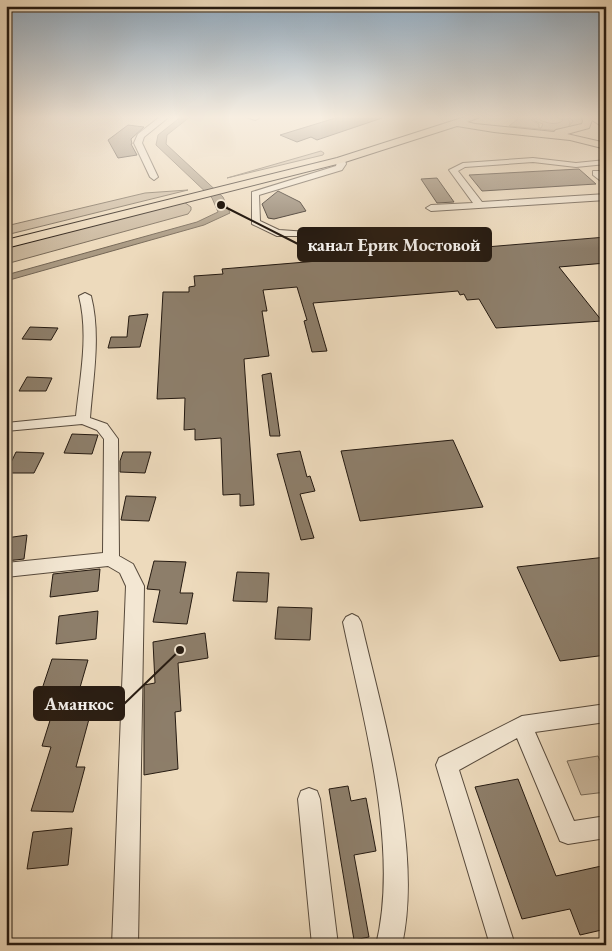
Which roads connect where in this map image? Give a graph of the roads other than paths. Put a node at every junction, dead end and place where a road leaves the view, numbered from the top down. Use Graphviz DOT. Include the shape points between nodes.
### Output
graph roads {
  1 [pos="146,160"];
  2 [pos="324,160"];
  3 [pos="339,160"];
  4 [pos="341,160"];
  5 [pos="529,160"];
  6 [pos="536,160"];
  7 [pos="606,162"];
  8 [pos="596,173"];
  9 [pos="154,177"];
  10 [pos="606,182"];
  11 [pos="231,185"];
  12 [pos="192,194"];
  13 [pos="606,197"];
  14 [pos="480,205"];
  15 [pos="431,208"];
  16 [pos="305,234"];
  17 [pos="6,239"];
  18 [pos="6,244"];
  19 [pos="85,296"];
  20 [pos="82,420"];
  21 [pos="6,427"];
  22 [pos="111,559"];
  23 [pos="6,570"];
  24 [pos="352,622"];
  25 [pos="606,714"];
  26 [pos="522,725"];
  27 [pos="309,799"];
  28 [pos="606,827"];
  29 [pos="125,945"];
  30 [pos="325,945"];
  31 [pos="389,945"];
  32 [pos="503,945"];
  1 -- 9 [label="street"];
  2 -- 11 [label="main road"];
  3 -- 11 [label="main road"];
  4 -- 16 [label="street" via="339,168 255,194 255,222 277,233"];
  5 -- 14 [label="street" via="453,170"];
  6 -- 7 [label="street" via="576,165"];
  8 -- 10 [label="street"];
  11 -- 12 [label="main road"];
  12 -- 17 [label="main road"];
  12 -- 18 [label="main road"];
  13 -- 14 [label="street"];
  14 -- 15 [label="street"];
  19 -- 20 [label="street" via="91,322"];
  20 -- 21 [label="street"];
  20 -- 22 [label="street" via="102,427 111,439"];
  22 -- 23 [label="street"];
  22 -- 29 [label="street" via="127,569 135,586"];
  24 -- 31 [label="street" via="385,777 397,867 396,922"];
  25 -- 26 [label="street"];
  26 -- 28 [label="street" via="568,833"];
  26 -- 32 [label="street" via="447,765"];
  27 -- 30 [label="street"];
}
